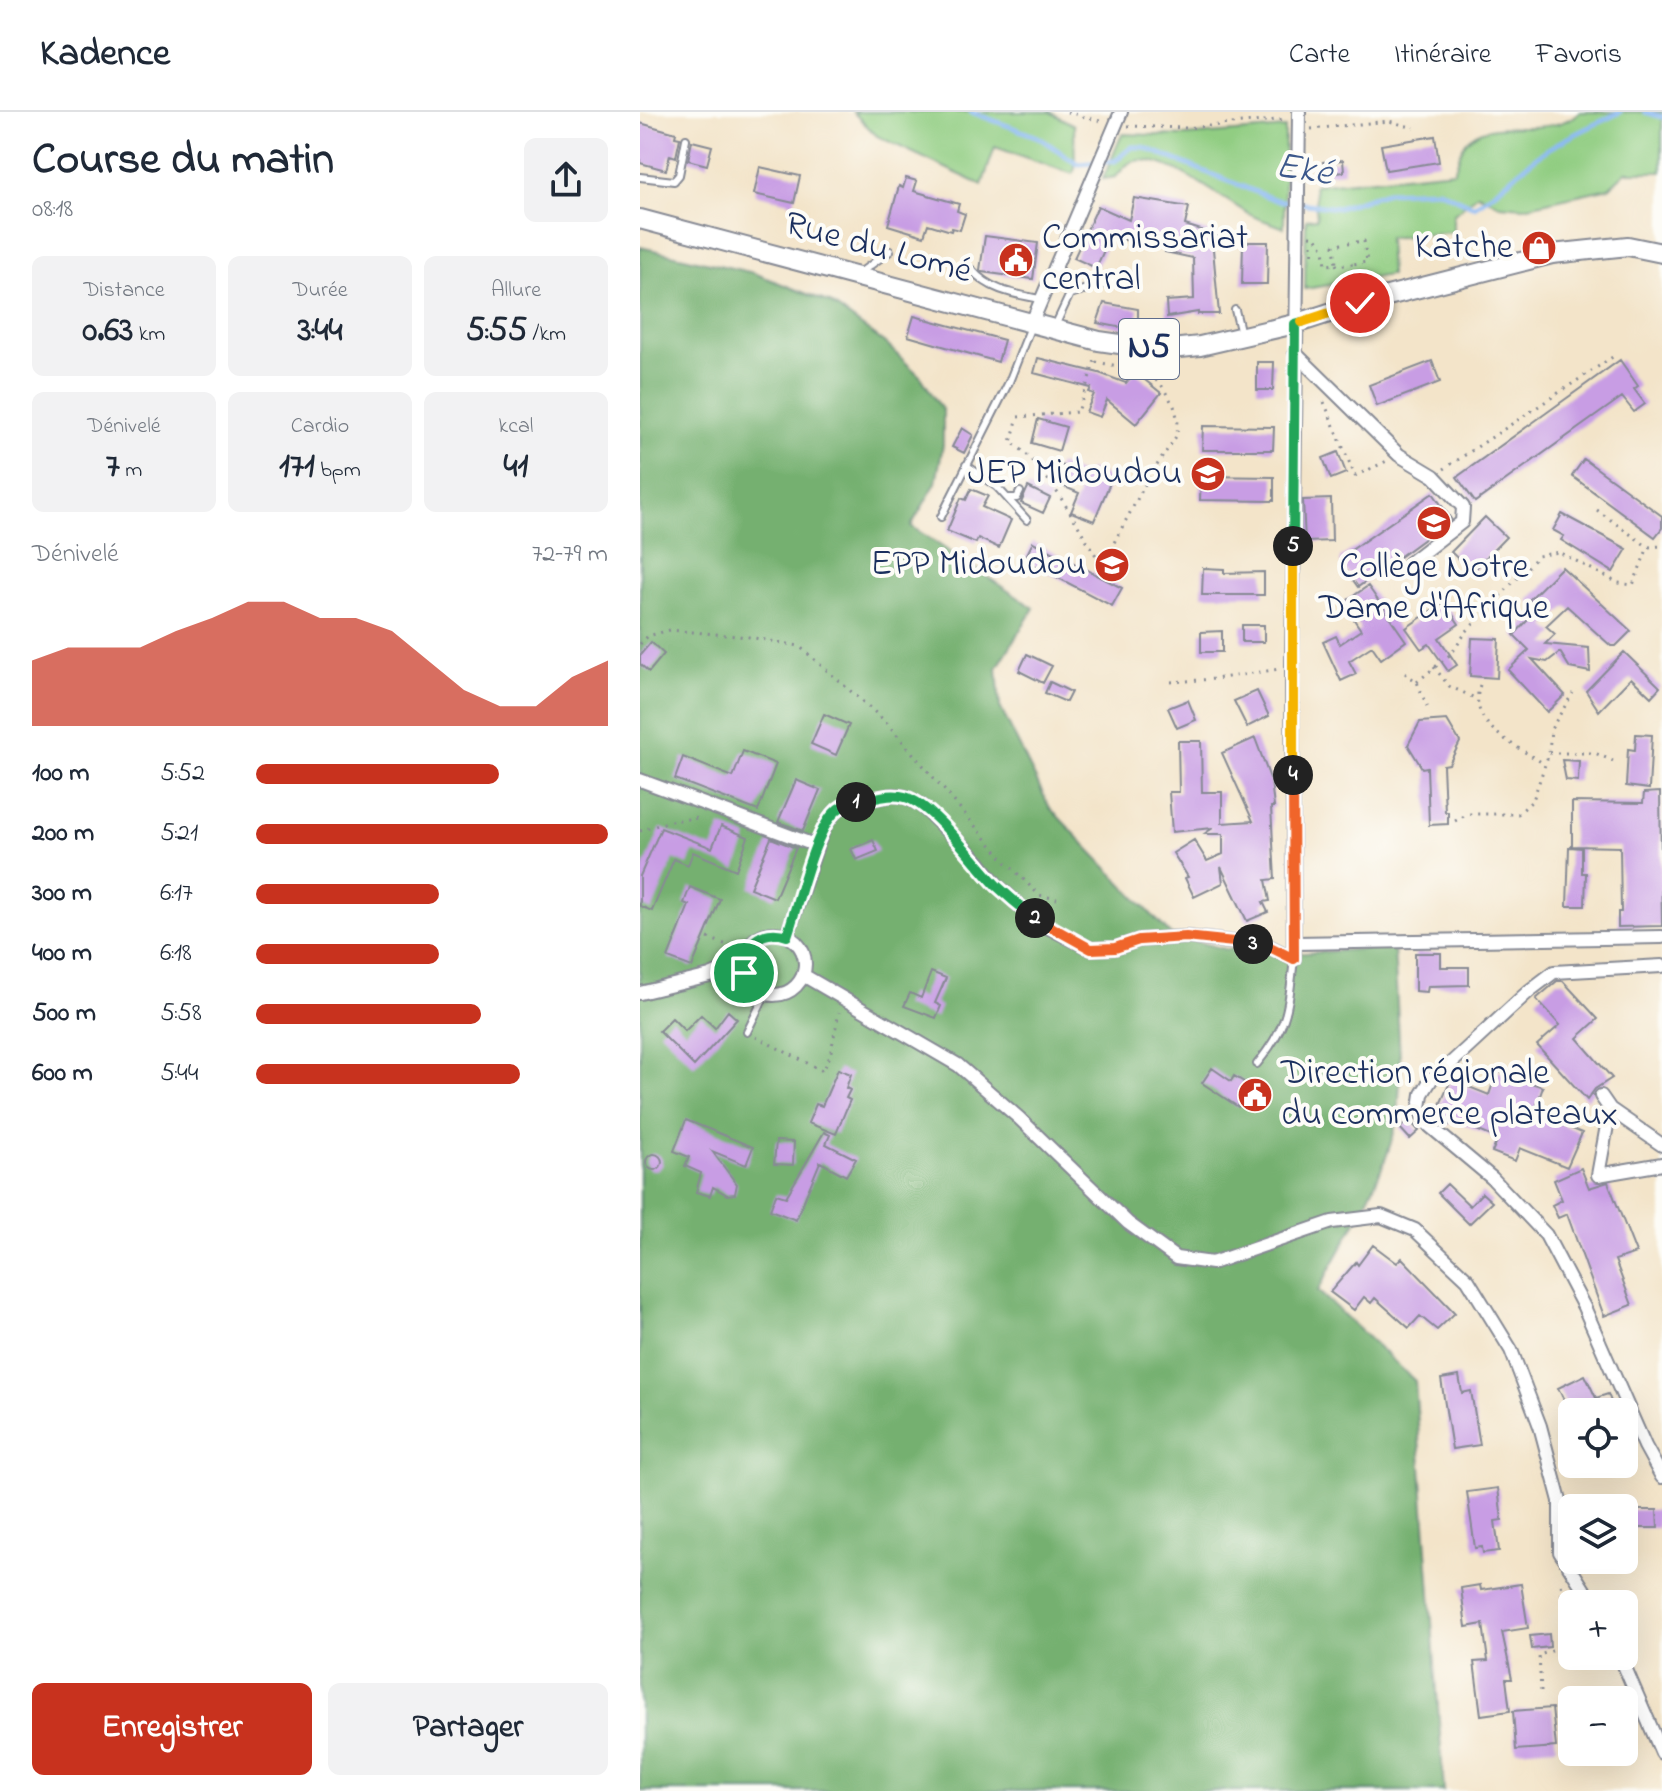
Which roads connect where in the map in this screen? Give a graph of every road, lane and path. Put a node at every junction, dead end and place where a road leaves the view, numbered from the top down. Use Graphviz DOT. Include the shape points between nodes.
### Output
graph roads {
  1 [pos="1067,112"];
  2 [pos="1118,118"];
  3 [pos="1299,119"];
  4 [pos="1414,128"];
  5 [pos="686,139"];
  6 [pos="640,177"];
  7 [pos="640,219"];
  8 [pos="1296,227"];
  9 [pos="890,251"];
  10 [pos="1662,253"];
  11 [pos="1336,264"];
  12 [pos="1353,264"];
  13 [pos="972,270"];
  14 [pos="856,275"];
  15 [pos="1131,276"];
  16 [pos="1356,277"];
  17 [pos="1041,300"];
  18 [pos="1235,310"];
  19 [pos="1032,322"];
  20 [pos="1295,324"];
  21 [pos="1054,329"];
  22 [pos="1242,337"];
  23 [pos="1099,341"];
  24 [pos="1295,353"];
  25 [pos="1614,356"];
  26 [pos="1096,362"];
  27 [pos="1321,396"];
  28 [pos="1399,455"];
  29 [pos="966,465"];
  30 [pos="1434,476"];
  31 [pos="1020,492"];
  32 [pos="1009,498"];
  33 [pos="1597,510"];
  34 [pos="941,517"];
  35 [pos="1027,520"];
  36 [pos="1662,546"];
  37 [pos="1648,547"];
  38 [pos="1409,563"];
  39 [pos="640,644"];
  40 [pos="1292,667"];
  41 [pos="1434,667"];
  42 [pos="1405,673"];
  43 [pos="1171,682"];
  44 [pos="1417,682"];
  45 [pos="1480,685"];
  46 [pos="1573,693"];
  47 [pos="1477,699"];
  48 [pos="1429,711"];
  49 [pos="1549,753"];
  50 [pos="1613,761"];
  51 [pos="1544,764"];
  52 [pos="640,780"];
  53 [pos="708,817"];
  54 [pos="1455,821"];
  55 [pos="640,831"];
  56 [pos="817,846"];
  57 [pos="1057,899"];
  58 [pos="787,936"];
  59 [pos="1662,937"];
  60 [pos="708,938"];
  61 [pos="1295,943"];
  62 [pos="744,957"];
  63 [pos="1294,959"];
  64 [pos="1662,966"];
  65 [pos="803,975"];
  66 [pos="640,993"];
  67 [pos="766,993"];
  68 [pos="841,996"];
  69 [pos="747,1032"];
  70 [pos="1257,1064"];
  71 [pos="1601,1096"];
  72 [pos="1610,1109"];
  73 [pos="1662,1145"];
  74 [pos="1662,1164"];
  75 [pos="1662,1477"];
  76 [pos="1558,1494"];
  77 [pos="1561,1574"];
  78 [pos="1626,1670"];
  79 [pos="1541,1691"];
  80 [pos="1662,1753"];
  1 -- 2 [label="path"];
  2 -- 3 [label="path" via="1137,128"];
  2 -- 17 [label="street"];
  3 -- 4 [label="path" via="1389,121"];
  3 -- 8 [label="street"];
  5 -- 6 [label="lane" via="674,181"];
  7 -- 14 [label="main road, Rue du Lomé / N5"];
  8 -- 11 [label="path" via="1316,237 1326,265"];
  8 -- 20 [label="street"];
  9 -- 14 [label="lane"];
  10 -- 20 [label="main road, Rue du Lomé / N5" via="1628,246 1552,254"];
  11 -- 12 [label="path"];
  11 -- 12 [label="path" via="1334,245 1364,241 1367,262"];
  12 -- 16 [label="path"];
  13 -- 17 [label="lane" via="1005,292"];
  14 -- 19 [label="main road, Rue du Lomé / N5"];
  15 -- 21 [label="lane" via="1070,294"];
  17 -- 19 [label="street"];
  18 -- 22 [label="lane"];
  19 -- 21 [label="main road, Rue du Lomé / N5"];
  19 -- 29 [label="lane" via="1009,382"];
  20 -- 22 [label="main road, Rue du Lomé / N5"];
  20 -- 24 [label="street"];
  21 -- 23 [label="main road, Rue du Lomé / N5"];
  22 -- 23 [label="main road, Rue du Lomé / N5" via="1161,350"];
  23 -- 26 [label="path"];
  24 -- 28 [label="street"];
  24 -- 40 [label="street"];
  25 -- 30 [label="path"];
  26 -- 26 [label="path" via="1078,412 1018,417 1011,442 1044,474 1102,565 1177,435 1178,420 1162,386 1146,371"];
  27 -- 28 [label="path" via="1355,476"];
  28 -- 30 [label="street"];
  29 -- 32 [label="lane"];
  29 -- 34 [label="lane"];
  30 -- 38 [label="street" via="1463,507 1462,522"];
  31 -- 32 [label="lane"];
  32 -- 35 [label="lane"];
  33 -- 37 [label="path"];
  36 -- 37 [label="path"];
  37 -- 41 [label="path" via="1633,585 1618,583 1559,552 1538,556"];
  39 -- 57 [label="path" via="670,630 799,646 886,722 1039,895"];
  40 -- 43 [label="path"];
  40 -- 61 [label="street"];
  41 -- 44 [label="path"];
  41 -- 47 [label="path" via="1449,686"];
  42 -- 44 [label="path"];
  44 -- 48 [label="path"];
  45 -- 47 [label="path"];
  46 -- 49 [label="path" via="1551,729"];
  47 -- 51 [label="path" via="1485,724"];
  49 -- 50 [label="path" via="1595,753"];
  49 -- 51 [label="path"];
  51 -- 54 [label="path" via="1533,800 1518,814 1468,814"];
  52 -- 56 [label="street"];
  53 -- 55 [label="path"];
  56 -- 58 [label="street"];
  56 -- 63 [label="street" via="826,824 848,803 906,797 921,805 1024,910 1091,949 1186,937 1268,946"];
  58 -- 62 [label="street" via="763,935 749,945"];
  58 -- 65 [label="street" via="804,955"];
  59 -- 61 [label="street"];
  60 -- 62 [label="path"];
  61 -- 63 [label="street"];
  62 -- 66 [label="street" via="710,976"];
  62 -- 67 [label="street" via="749,982"];
  63 -- 70 [label="lane" via="1287,1018"];
  64 -- 75 [label="street" via="1554,972 1432,1078 1420,1108 1425,1122 1492,1178 1546,1235"];
  65 -- 67 [label="street" via="786,992"];
  65 -- 68 [label="street"];
  67 -- 69 [label="lane"];
  68 -- 69 [label="path" via="823,1071"];
  68 -- 76 [label="street" via="958,1065 1128,1223 1176,1258 1212,1263 1332,1222 1381,1216 1415,1230 1468,1280 1511,1350"];
  71 -- 72 [label="street"];
  72 -- 73 [label="street"];
  72 -- 74 [label="street" via="1598,1175"];
  77 -- 79 [label="path" via="1565,1639 1555,1650 1539,1655"];
  78 -- 80 [label="street"];
}
